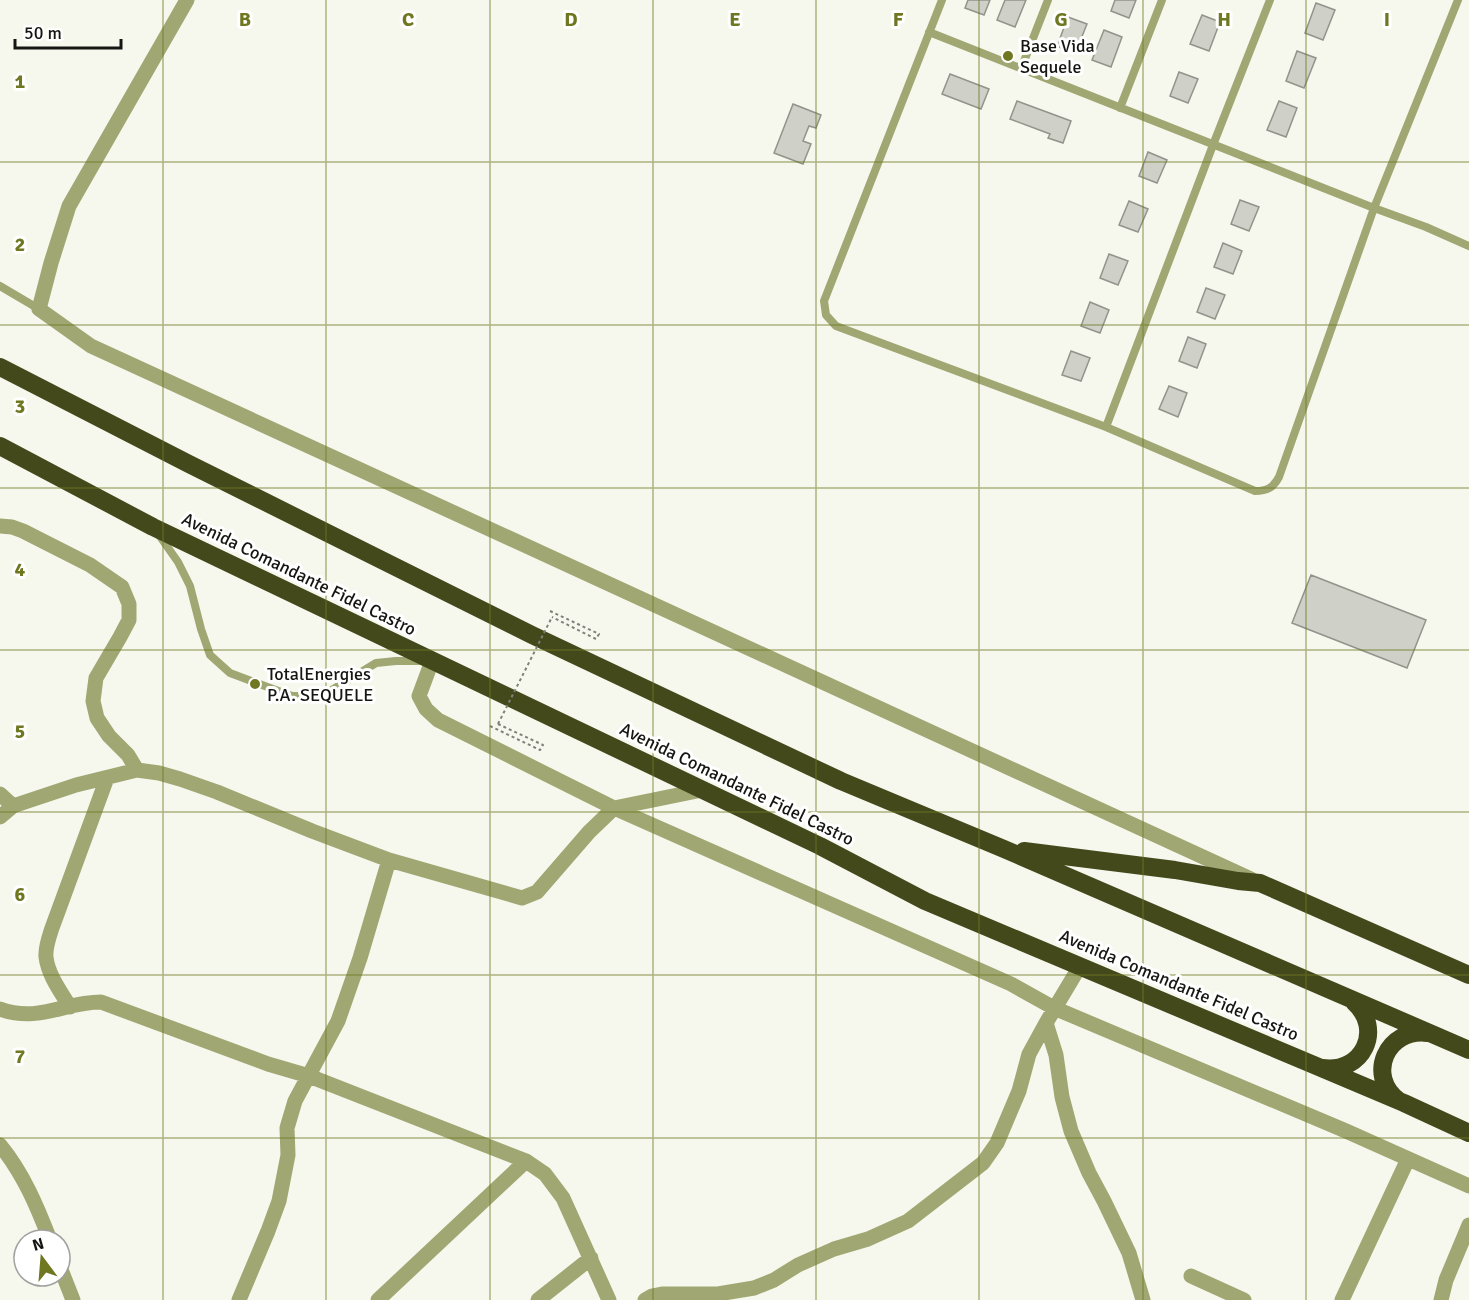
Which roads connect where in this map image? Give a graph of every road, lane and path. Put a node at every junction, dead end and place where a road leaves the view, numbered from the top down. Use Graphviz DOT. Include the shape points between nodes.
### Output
graph roads {
  1 [pos="187,0"];
  2 [pos="942,0"];
  3 [pos="1048,0"];
  4 [pos="1162,0"];
  5 [pos="1270,0"];
  6 [pos="1458,0"];
  7 [pos="929,32"];
  8 [pos="1021,69"];
  9 [pos="1120,108"];
  10 [pos="1213,145"];
  11 [pos="1374,208"];
  12 [pos="1469,246"];
  13 [pos="0,286"];
  14 [pos="39,309"];
  15 [pos="0,367"];
  16 [pos="1106,427"];
  17 [pos="0,446"];
  18 [pos="0,526"];
  19 [pos="153,526"];
  20 [pos="550,611"];
  21 [pos="432,661"];
  22 [pos="490,726"];
  23 [pos="137,770"];
  24 [pos="107,778"];
  25 [pos="702,790"];
  26 [pos="0,794"];
  27 [pos="13,806"];
  28 [pos="614,808"];
  29 [pos="0,817"];
  30 [pos="1004,849"];
  31 [pos="389,860"];
  32 [pos="1260,883"];
  33 [pos="1080,966"];
  34 [pos="1469,975"];
  35 [pos="1344,996"];
  36 [pos="70,1007"];
  37 [pos="1054,1008"];
  38 [pos="0,1009"];
  39 [pos="1046,1023"];
  40 [pos="1434,1035"];
  41 [pos="1469,1050"];
  42 [pos="1314,1065"];
  43 [pos="309,1076"];
  44 [pos="1404,1103"];
  45 [pos="1469,1134"];
  46 [pos="0,1145"];
  47 [pos="1408,1159"];
  48 [pos="526,1161"];
  49 [pos="1469,1186"];
  50 [pos="1469,1225"];
  51 [pos="45,1228"];
  52 [pos="591,1258"];
  53 [pos="1191,1276"];
  54 [pos="239,1300"];
  55 [pos="378,1300"];
  56 [pos="538,1300"];
  57 [pos="609,1300"];
  58 [pos="645,1300"];
  59 [pos="1143,1300"];
  60 [pos="1244,1300"];
  61 [pos="1342,1300"];
  62 [pos="1441,1300"];
  1 -- 14 [label="street" via="69,206"];
  2 -- 7 [label="lane"];
  3 -- 8 [label="lane"];
  4 -- 9 [label="lane"];
  5 -- 10 [label="lane"];
  6 -- 11 [label="lane"];
  7 -- 8 [label="lane"];
  7 -- 16 [label="lane" via="824,301 826,315 836,326"];
  8 -- 9 [label="lane"];
  9 -- 10 [label="lane"];
  10 -- 11 [label="lane"];
  10 -- 16 [label="lane"];
  11 -- 12 [label="lane"];
  11 -- 16 [label="lane" via="1279,477 1270,489 1255,491"];
  13 -- 14 [label="lane"];
  14 -- 32 [label="street" via="91,346"];
  15 -- 30 [label="highway" via="532,635 841,781"];
  17 -- 19 [label="highway, Avenida Comandante Fidel Castro"];
  18 -- 23 [label="street" via="34,537 90,565 122,587 129,604 129,620 96,678 93,701 97,718"];
  19 -- 21 [label="highway, Avenida Comandante Fidel Castro"];
  19 -- 21 [label="lane" via="190,586 210,655 230,673 292,696 311,696 327,693 376,663"];
  20 -- 22 [label="path, bridge" via="598,634 596,639 552,617 498,724 543,745 540,750"];
  21 -- 25 [label="highway, Avenida Comandante Fidel Castro"];
  21 -- 28 [label="street" via="419,696 438,720"];
  23 -- 24 [label="street"];
  23 -- 31 [label="street" via="180,778"];
  24 -- 27 [label="street"];
  24 -- 36 [label="street" via="52,928 46,957"];
  25 -- 28 [label="street"];
  25 -- 33 [label="highway, Avenida Comandante Fidel Castro" via="925,902"];
  26 -- 27 [label="street"];
  27 -- 29 [label="street"];
  28 -- 31 [label="street" via="537,892 522,898"];
  28 -- 37 [label="street" via="1011,984"];
  30 -- 32 [label="highway"];
  30 -- 35 [label="highway"];
  31 -- 43 [label="street" via="338,1021"];
  32 -- 34 [label="highway"];
  33 -- 37 [label="street"];
  33 -- 42 [label="highway, Avenida Comandante Fidel Castro"];
  35 -- 40 [label="highway"];
  35 -- 42 [label="highway" via="1355,1002 1365,1017 1366,1046 1345,1066"];
  36 -- 38 [label="street" via="25,1015"];
  36 -- 43 [label="street" via="101,1002"];
  37 -- 39 [label="street"];
  37 -- 47 [label="street"];
  39 -- 58 [label="street" via="1029,1054 1019,1091 993,1150 983,1163 908,1221 834,1249 754,1288 713,1295 662,1294"];
  39 -- 59 [label="street" via="1071,1131 1129,1253"];
  40 -- 41 [label="highway"];
  40 -- 44 [label="highway" via="1422,1032 1403,1036 1386,1054 1386,1085"];
  42 -- 44 [label="highway, Avenida Comandante Fidel Castro"];
  43 -- 48 [label="street"];
  43 -- 54 [label="street" via="295,1101 287,1128 288,1155 279,1201"];
  44 -- 45 [label="highway, Avenida Comandante Fidel Castro"];
  46 -- 51 [label="street" via="12,1159"];
  47 -- 49 [label="street"];
  47 -- 61 [label="street"];
  48 -- 52 [label="street" via="545,1174 562,1198"];
  48 -- 55 [label="street"];
  50 -- 62 [label="street"];
  52 -- 56 [label="street"];
  52 -- 57 [label="street"];
  53 -- 60 [label="street"];
}
